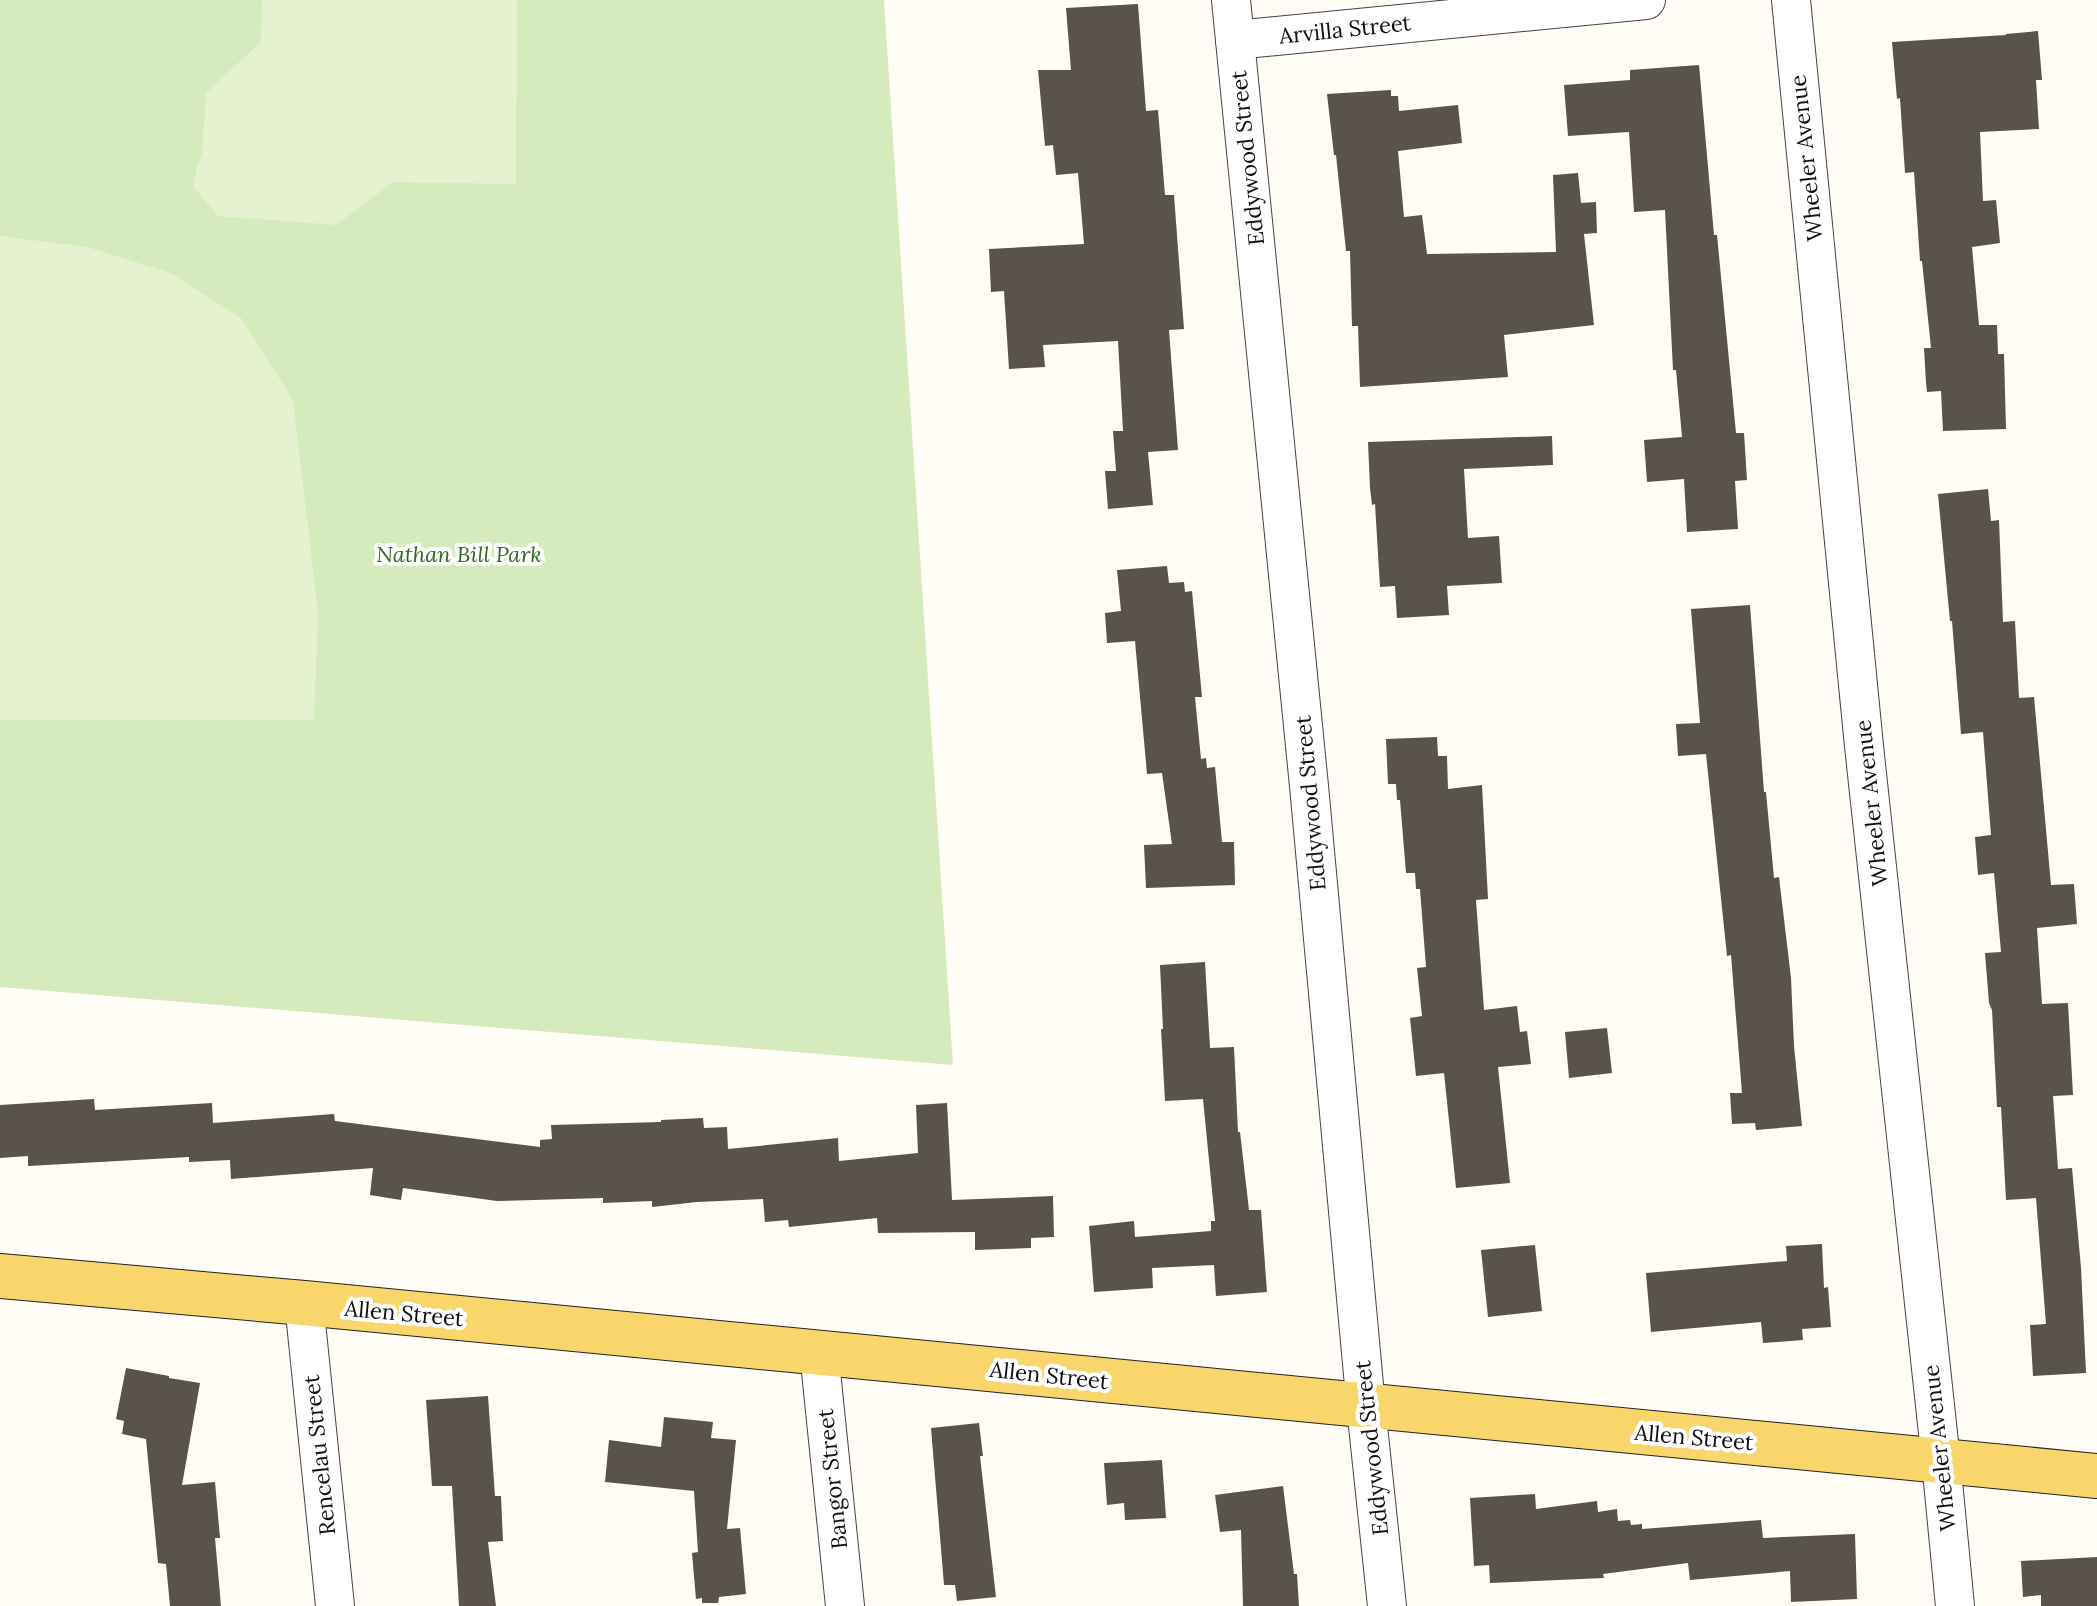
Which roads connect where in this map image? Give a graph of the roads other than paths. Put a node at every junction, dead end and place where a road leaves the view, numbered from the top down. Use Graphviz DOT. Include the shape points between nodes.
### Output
graph roads {
  1 [pos="1231,0"];
  2 [pos="1646,0"];
  3 [pos="1791,0"];
  4 [pos="1235,40"];
  5 [pos="0,1276"];
  6 [pos="304,1303"];
  7 [pos="819,1352"];
  8 [pos="1366,1407"];
  9 [pos="1941,1461"];
  10 [pos="2097,1476"];
  11 [pos="335,1606"];
  12 [pos="845,1606"];
  13 [pos="1387,1606"];
  14 [pos="1955,1606"];
  1 -- 4 [label="street, Eddywood Street"];
  2 -- 4 [label="street, Arvilla Street"];
  3 -- 9 [label="street, Wheeler Avenue"];
  4 -- 8 [label="street, Eddywood Street"];
  5 -- 6 [label="main road, Allen Street"];
  6 -- 7 [label="main road, Allen Street"];
  6 -- 11 [label="street, Rencelau Street"];
  7 -- 8 [label="main road, Allen Street"];
  7 -- 12 [label="street, Bangor Street"];
  8 -- 9 [label="main road, Allen Street"];
  8 -- 13 [label="street, Eddywood Street"];
  9 -- 10 [label="main road, Allen Street"];
  9 -- 14 [label="street, Wheeler Avenue"];
}
